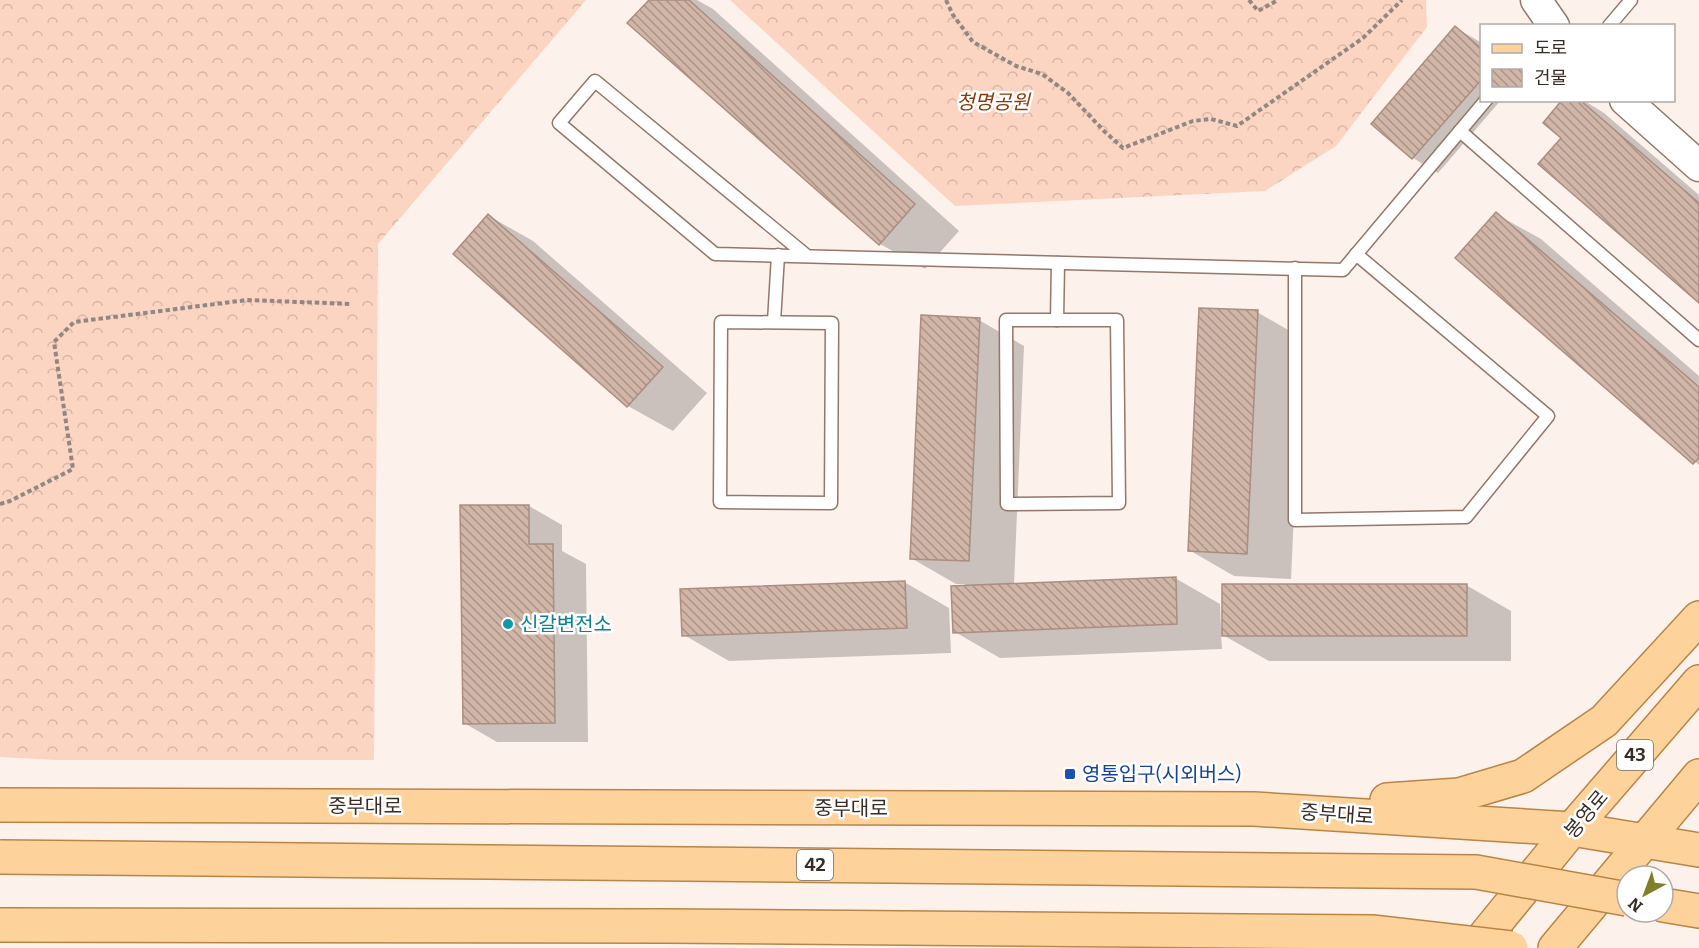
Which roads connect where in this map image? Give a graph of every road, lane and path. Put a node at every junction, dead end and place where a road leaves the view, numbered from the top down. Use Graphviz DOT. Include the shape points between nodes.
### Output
graph roads {
  1 [pos="946,0"];
  2 [pos="1249,0"];
  3 [pos="1278,0"];
  4 [pos="1402,0"];
  5 [pos="1536,0"];
  6 [pos="1630,0"];
  7 [pos="1553,24"];
  8 [pos="1611,24"];
  9 [pos="1484,102"];
  10 [pos="1626,102"];
  11 [pos="1460,130"];
  12 [pos="1699,166"];
  13 [pos="1356,254"];
  14 [pos="778,255"];
  15 [pos="807,256"];
  16 [pos="1058,262"];
  17 [pos="1295,268"];
  18 [pos="352,304"];
  19 [pos="1057,320"];
  20 [pos="774,322"];
  21 [pos="1699,340"];
  22 [pos="0,504"];
  23 [pos="1699,618"];
  24 [pos="1699,682"];
  25 [pos="1699,776"];
  26 [pos="0,804"];
  27 [pos="1254,809"];
  28 [pos="1572,829"];
  29 [pos="1645,840"];
  30 [pos="1699,850"];
  31 [pos="0,857"];
  32 [pos="1615,897"];
  33 [pos="1675,907"];
  34 [pos="1699,911"];
  35 [pos="0,926"];
  36 [pos="1475,948"];
  37 [pos="1511,948"];
  38 [pos="1555,948"];
  1 -- 4 [label="path" via="973,42 1016,66 1042,74 1068,93 1123,148 1193,121 1211,119 1237,126 1363,38"];
  2 -- 3 [label="path" via="1258,11"];
  5 -- 7 [label="street"];
  6 -- 8 [label="lane"];
  9 -- 11 [label="lane"];
  10 -- 12 [label="street"];
  11 -- 13 [label="lane"];
  11 -- 21 [label="lane"];
  13 -- 17 [label="lane" via="1343,270"];
  13 -- 17 [label="lane" via="1548,416 1466,517 1295,520"];
  14 -- 15 [label="lane"];
  14 -- 15 [label="lane" via="716,254 559,123 595,81"];
  14 -- 20 [label="lane"];
  15 -- 16 [label="lane"];
  16 -- 17 [label="lane"];
  16 -- 19 [label="lane"];
  18 -- 22 [label="path" via="247,300 74,322 54,342 73,469"];
  19 -- 19 [label="lane" via="1117,320 1119,503 1007,504 1006,320"];
  20 -- 20 [label="lane" via="721,322 720,502 831,503 832,323"];
  23 -- 27 [label="main road" via="1604,722 1522,776 1459,795"];
  24 -- 28 [label="main road, 봉영로 / 43"];
  25 -- 29 [label="main road"];
  26 -- 27 [label="main road, 중부대로"];
  27 -- 28 [label="main road, 중부대로"];
  28 -- 29 [label="main road, 중부대로"];
  28 -- 36 [label="main road, 봉영로 / 43"];
  29 -- 30 [label="main road, 중부대로"];
  29 -- 38 [label="main road"];
  31 -- 32 [label="main road, 42, bridge" via="1476,872"];
  33 -- 34 [label="main road"];
  35 -- 37 [label="main road, bridge" via="1372,932"];
}
